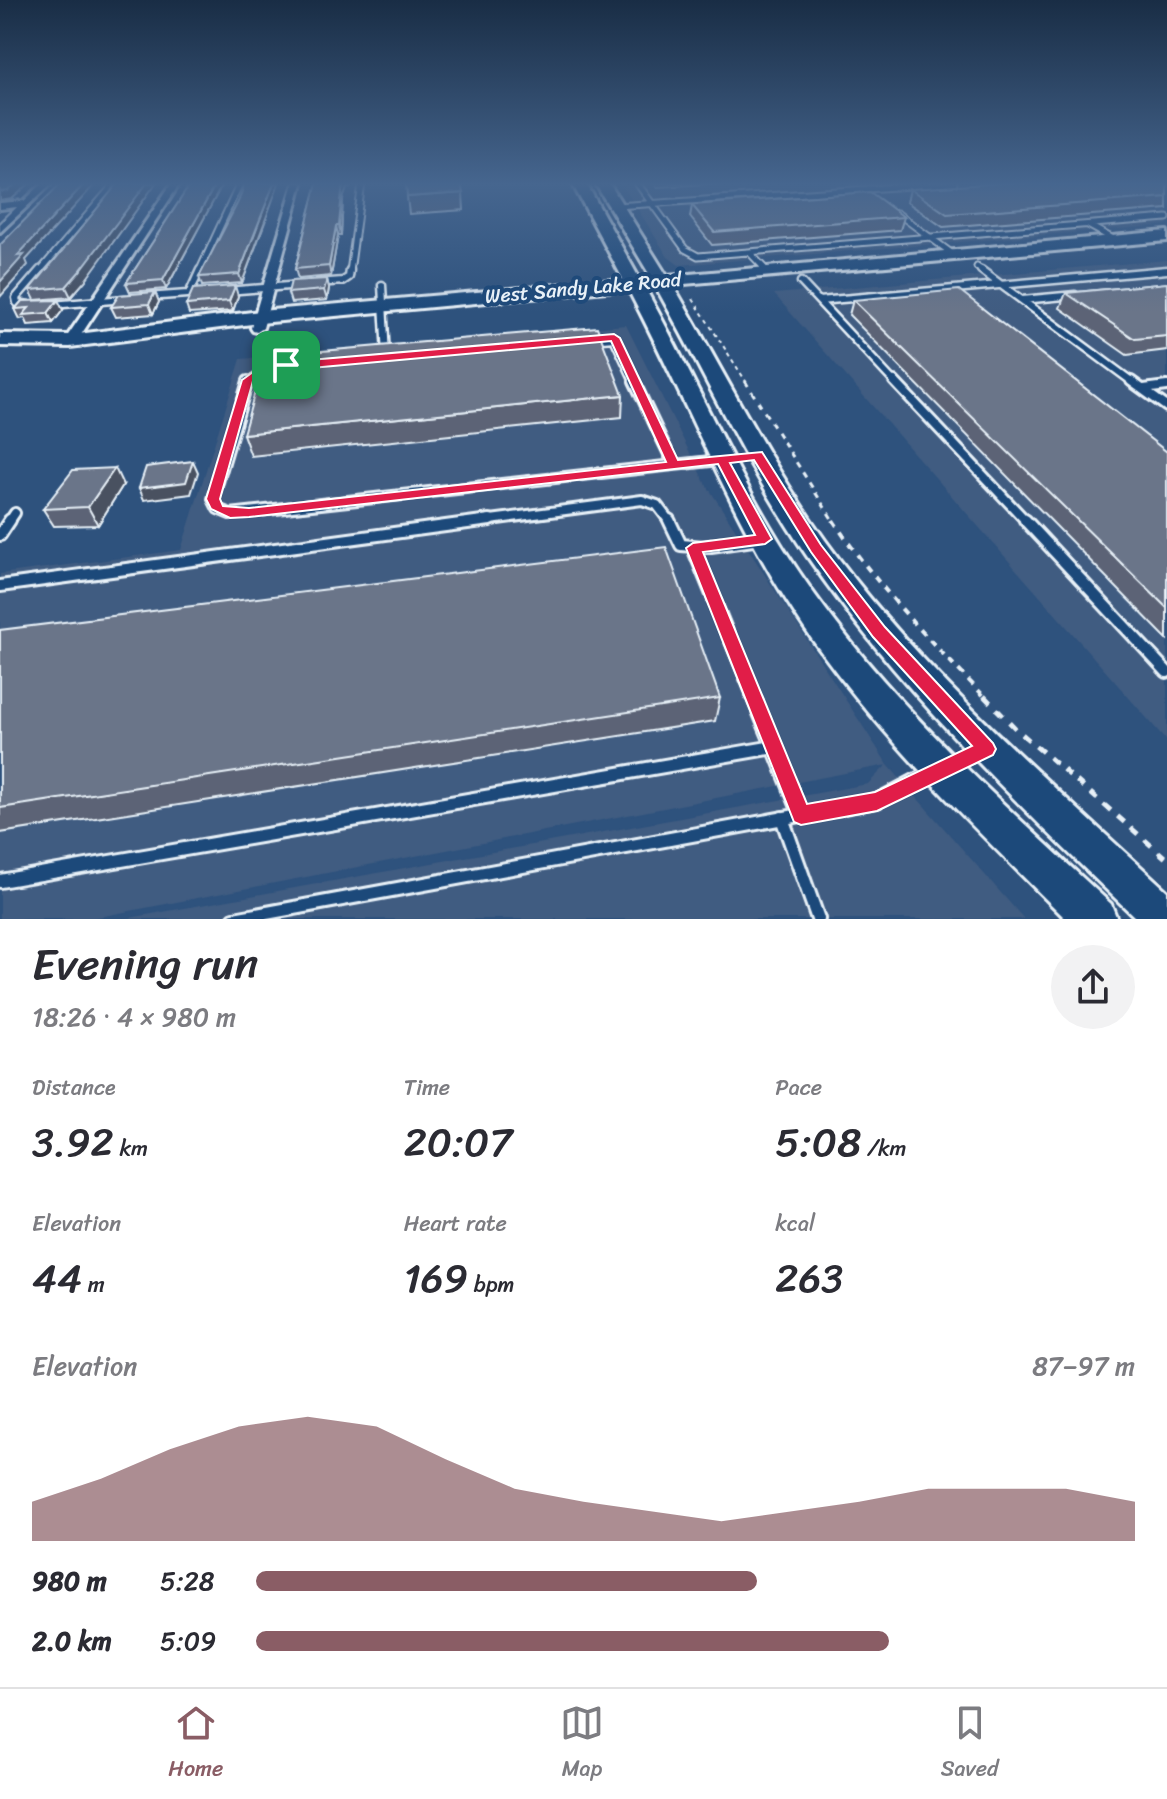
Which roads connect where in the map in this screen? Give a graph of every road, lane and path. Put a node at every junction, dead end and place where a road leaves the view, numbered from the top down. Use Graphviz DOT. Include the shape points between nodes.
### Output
graph roads {
  1 [pos="78,226"];
  2 [pos="148,226"];
  3 [pos="220,226"];
  4 [pos="286,226"];
  5 [pos="356,226"];
  6 [pos="607,226"];
  7 [pos="626,226"];
  8 [pos="669,226"];
  9 [pos="915,226"];
  10 [pos="1076,226"];
  11 [pos="1089,226"];
  12 [pos="1167,236"];
  13 [pos="931,238"];
  14 [pos="1115,241"];
  15 [pos="1167,251"];
  16 [pos="750,253"];
  17 [pos="954,255"];
  18 [pos="977,267"];
  19 [pos="1167,270"];
  20 [pos="767,271"];
  21 [pos="801,282"];
  22 [pos="382,285"];
  23 [pos="1001,285"];
  24 [pos="268,287"];
  25 [pos="659,290"];
  26 [pos="221,291"];
  27 [pos="205,292"];
  28 [pos="189,294"];
  29 [pos="1080,295"];
  30 [pos="144,297"];
  31 [pos="129,298"];
  32 [pos="1022,300"];
  33 [pos="99,301"];
  34 [pos="819,301"];
  35 [pos="384,311"];
  36 [pos="258,322"];
  37 [pos="0,340"];
  38 [pos="584,340"];
  39 [pos="70,341"];
  40 [pos="0,353"];
  41 [pos="402,356"];
  42 [pos="386,357"];
  43 [pos="372,358"];
  44 [pos="275,367"];
  45 [pos="1167,386"];
  46 [pos="1143,389"];
  47 [pos="1167,407"];
  48 [pos="757,455"];
  49 [pos="722,460"];
  50 [pos="674,465"];
  51 [pos="15,513"];
  52 [pos="0,535"];
  53 [pos="765,539"];
  54 [pos="693,548"];
  55 [pos="0,586"];
  56 [pos="1167,672"];
  57 [pos="774,747"];
  58 [pos="987,749"];
  59 [pos="940,769"];
  60 [pos="801,815"];
  61 [pos="782,818"];
  62 [pos="1167,859"];
  63 [pos="0,882"];
  64 [pos="234,919"];
  65 [pos="818,919"];
  66 [pos="1096,919"];
  67 [pos="1167,919"];
  1 -- 33 [label="lane" via="17,303"];
  2 -- 33 [label="street"];
  3 -- 28 [label="lane"];
  4 -- 24 [label="street"];
  5 -- 24 [label="lane" via="349,277"];
  6 -- 25 [label="main road"];
  7 -- 25 [label="main road"];
  8 -- 16 [label="lane" via="690,254"];
  9 -- 13 [label="lane"];
  10 -- 13 [label="lane"];
  11 -- 14 [label="lane"];
  12 -- 14 [label="main road, West Sandy Lake Road"];
  13 -- 16 [label="lane"];
  13 -- 17 [label="lane"];
  14 -- 17 [label="main road, West Sandy Lake Road"];
  15 -- 18 [label="main road, West Sandy Lake Road"];
  16 -- 20 [label="lane"];
  17 -- 18 [label="main road"];
  17 -- 20 [label="main road, West Sandy Lake Road"];
  18 -- 21 [label="main road, West Sandy Lake Road"];
  18 -- 23 [label="lane"];
  19 -- 23 [label="lane"];
  20 -- 25 [label="main road, West Sandy Lake Road"];
  21 -- 25 [label="main road, West Sandy Lake Road"];
  21 -- 34 [label="lane"];
  22 -- 35 [label="lane"];
  23 -- 32 [label="lane"];
  23 -- 34 [label="lane"];
  24 -- 26 [label="lane"];
  24 -- 36 [label="street"];
  25 -- 35 [label="main road, West Sandy Lake Road"];
  25 -- 48 [label="main road"];
  25 -- 49 [label="main road"];
  25 -- 62 [label="path" via="722,340 849,545 893,600 1016,729"];
  27 -- 28 [label="lane"];
  28 -- 30 [label="lane"];
  29 -- 32 [label="lane"];
  31 -- 33 [label="lane"];
  32 -- 46 [label="lane"];
  33 -- 39 [label="street"];
  34 -- 56 [label="lane"];
  35 -- 36 [label="main road, West Sandy Lake Road"];
  35 -- 42 [label="lane"];
  36 -- 39 [label="main road, West Sandy Lake Road"];
  36 -- 40 [label="main road, West Sandy Lake Road" via="111,348"];
  37 -- 39 [label="main road, West Sandy Lake Road"];
  38 -- 50 [label="lane" via="614,338"];
  41 -- 42 [label="lane"];
  42 -- 43 [label="lane"];
  44 -- 50 [label="lane" via="248,380 213,499 218,509 230,514"];
  45 -- 46 [label="lane"];
  46 -- 47 [label="lane"];
  48 -- 49 [label="main road"];
  48 -- 58 [label="main road" via="816,549 879,632"];
  49 -- 50 [label="lane"];
  49 -- 53 [label="main road"];
  51 -- 52 [label="lane"];
  53 -- 54 [label="lane"];
  53 -- 59 [label="main road" via="835,647"];
  54 -- 55 [label="lane" via="681,545 662,507 642,500"];
  54 -- 57 [label="lane"];
  57 -- 60 [label="lane"];
  57 -- 63 [label="lane"];
  58 -- 59 [label="lane"];
  58 -- 67 [label="main road"];
  59 -- 60 [label="lane" via="877,801"];
  59 -- 66 [label="main road"];
  60 -- 61 [label="lane"];
  61 -- 64 [label="lane"];
  61 -- 65 [label="lane"];
}
